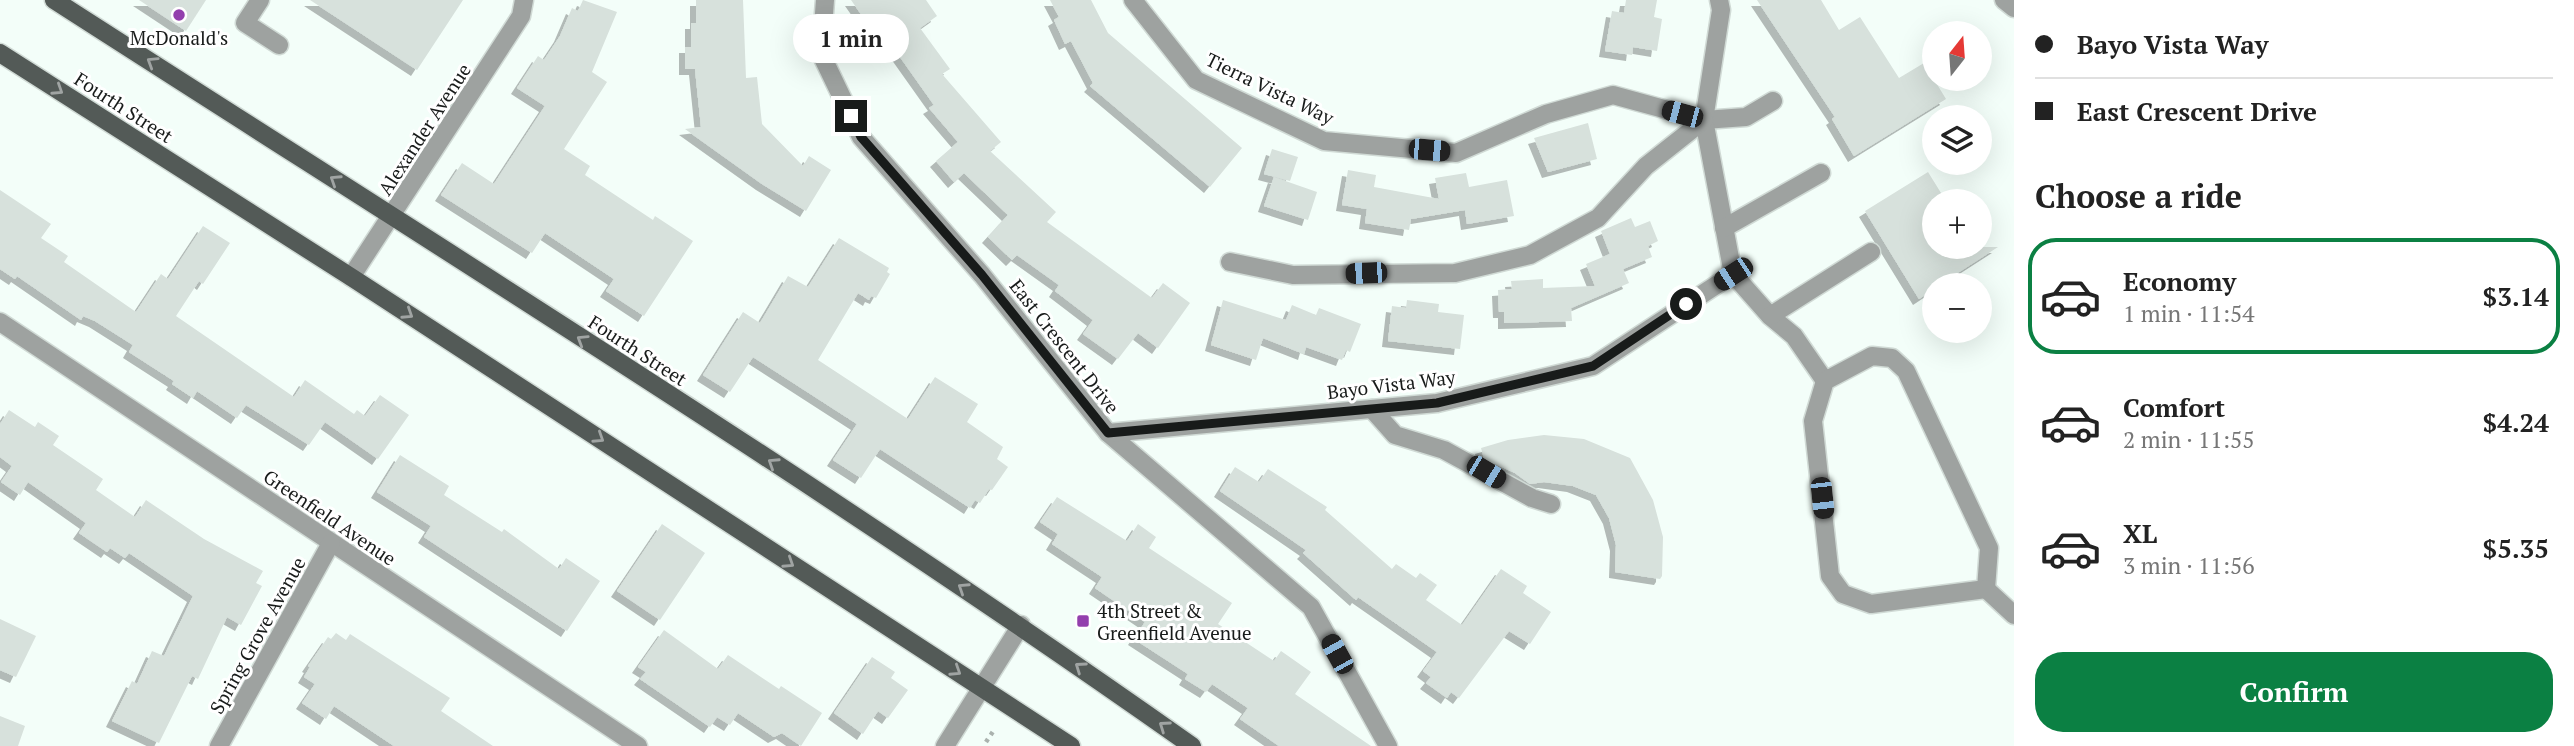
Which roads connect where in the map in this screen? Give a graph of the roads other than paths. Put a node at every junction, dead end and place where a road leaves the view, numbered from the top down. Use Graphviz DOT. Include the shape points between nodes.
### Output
graph roads {
  1 [pos="54,0"];
  2 [pos="260,0"];
  3 [pos="524,0"];
  4 [pos="825,0"];
  5 [pos="1133,0"];
  6 [pos="1719,0"];
  7 [pos="2004,0"];
  8 [pos="2014,8"];
  9 [pos="279,45"];
  10 [pos="0,53"];
  11 [pos="1773,102"];
  12 [pos="1704,120"];
  13 [pos="1821,173"];
  14 [pos="392,217"];
  15 [pos="1724,228"];
  16 [pos="1871,252"];
  17 [pos="1230,262"];
  18 [pos="1733,274"];
  19 [pos="351,277"];
  20 [pos="1770,316"];
  21 [pos="0,322"];
  22 [pos="1825,381"];
  23 [pos="1373,409"];
  24 [pos="1108,433"];
  25 [pos="1551,504"];
  26 [pos="331,543"];
  27 [pos="1986,589"];
  28 [pos="2014,615"];
  29 [pos="1021,625"];
  30 [pos="982,688"];
  31 [pos="949,745"];
  32 [pos="219,746"];
  33 [pos="638,746"];
  34 [pos="1072,746"];
  35 [pos="1192,746"];
  36 [pos="1388,746"];
  14 -- 1 [label="main road, Fourth Street, one-way"];
  2 -- 9 [label="street" via="246,23"];
  3 -- 14 [label="street, Alexander Avenue" via="522,16"];
  4 -- 24 [label="street, East Crescent Drive" via="821,54 861,137 982,275"];
  5 -- 12 [label="street, Tierra Vista Way" via="1196,80 1324,141 1456,153 1546,114 1613,95"];
  6 -- 12 [label="street"];
  7 -- 8 [label="street"];
  10 -- 19 [label="main road, Fourth Street, one-way"];
  11 -- 12 [label="street" via="1746,117"];
  12 -- 15 [label="street"];
  12 -- 17 [label="street" via="1646,166 1598,218 1530,255 1455,273 1293,275"];
  13 -- 15 [label="street"];
  14 -- 19 [label="street, Alexander Avenue"];
  29 -- 14 [label="main road, Fourth Street, one-way"];
  15 -- 18 [label="street"];
  16 -- 20 [label="street"];
  18 -- 20 [label="street"];
  18 -- 23 [label="street, Bayo Vista Way" via="1593,366 1437,403"];
  19 -- 30 [label="main road, Fourth Street, one-way"];
  20 -- 22 [label="street" via="1794,336"];
  21 -- 26 [label="street, Greenfield Avenue"];
  22 -- 27 [label="street" via="1872,356 1892,358 1906,371 1989,548"];
  22 -- 27 [label="street" via="1813,421 1830,576 1843,594 1871,604"];
  23 -- 24 [label="street, Bayo Vista Way"];
  23 -- 25 [label="street" via="1395,435 1444,450"];
  24 -- 36 [label="street, East Crescent Drive" via="1311,607"];
  26 -- 32 [label="street, Spring Grove Avenue"];
  26 -- 33 [label="street, Greenfield Avenue"];
  27 -- 28 [label="street"];
  29 -- 30 [label="street"];
  35 -- 29 [label="main road, Fourth Street, one-way"];
  30 -- 31 [label="street"];
  30 -- 34 [label="main road, Fourth Street"];
}
